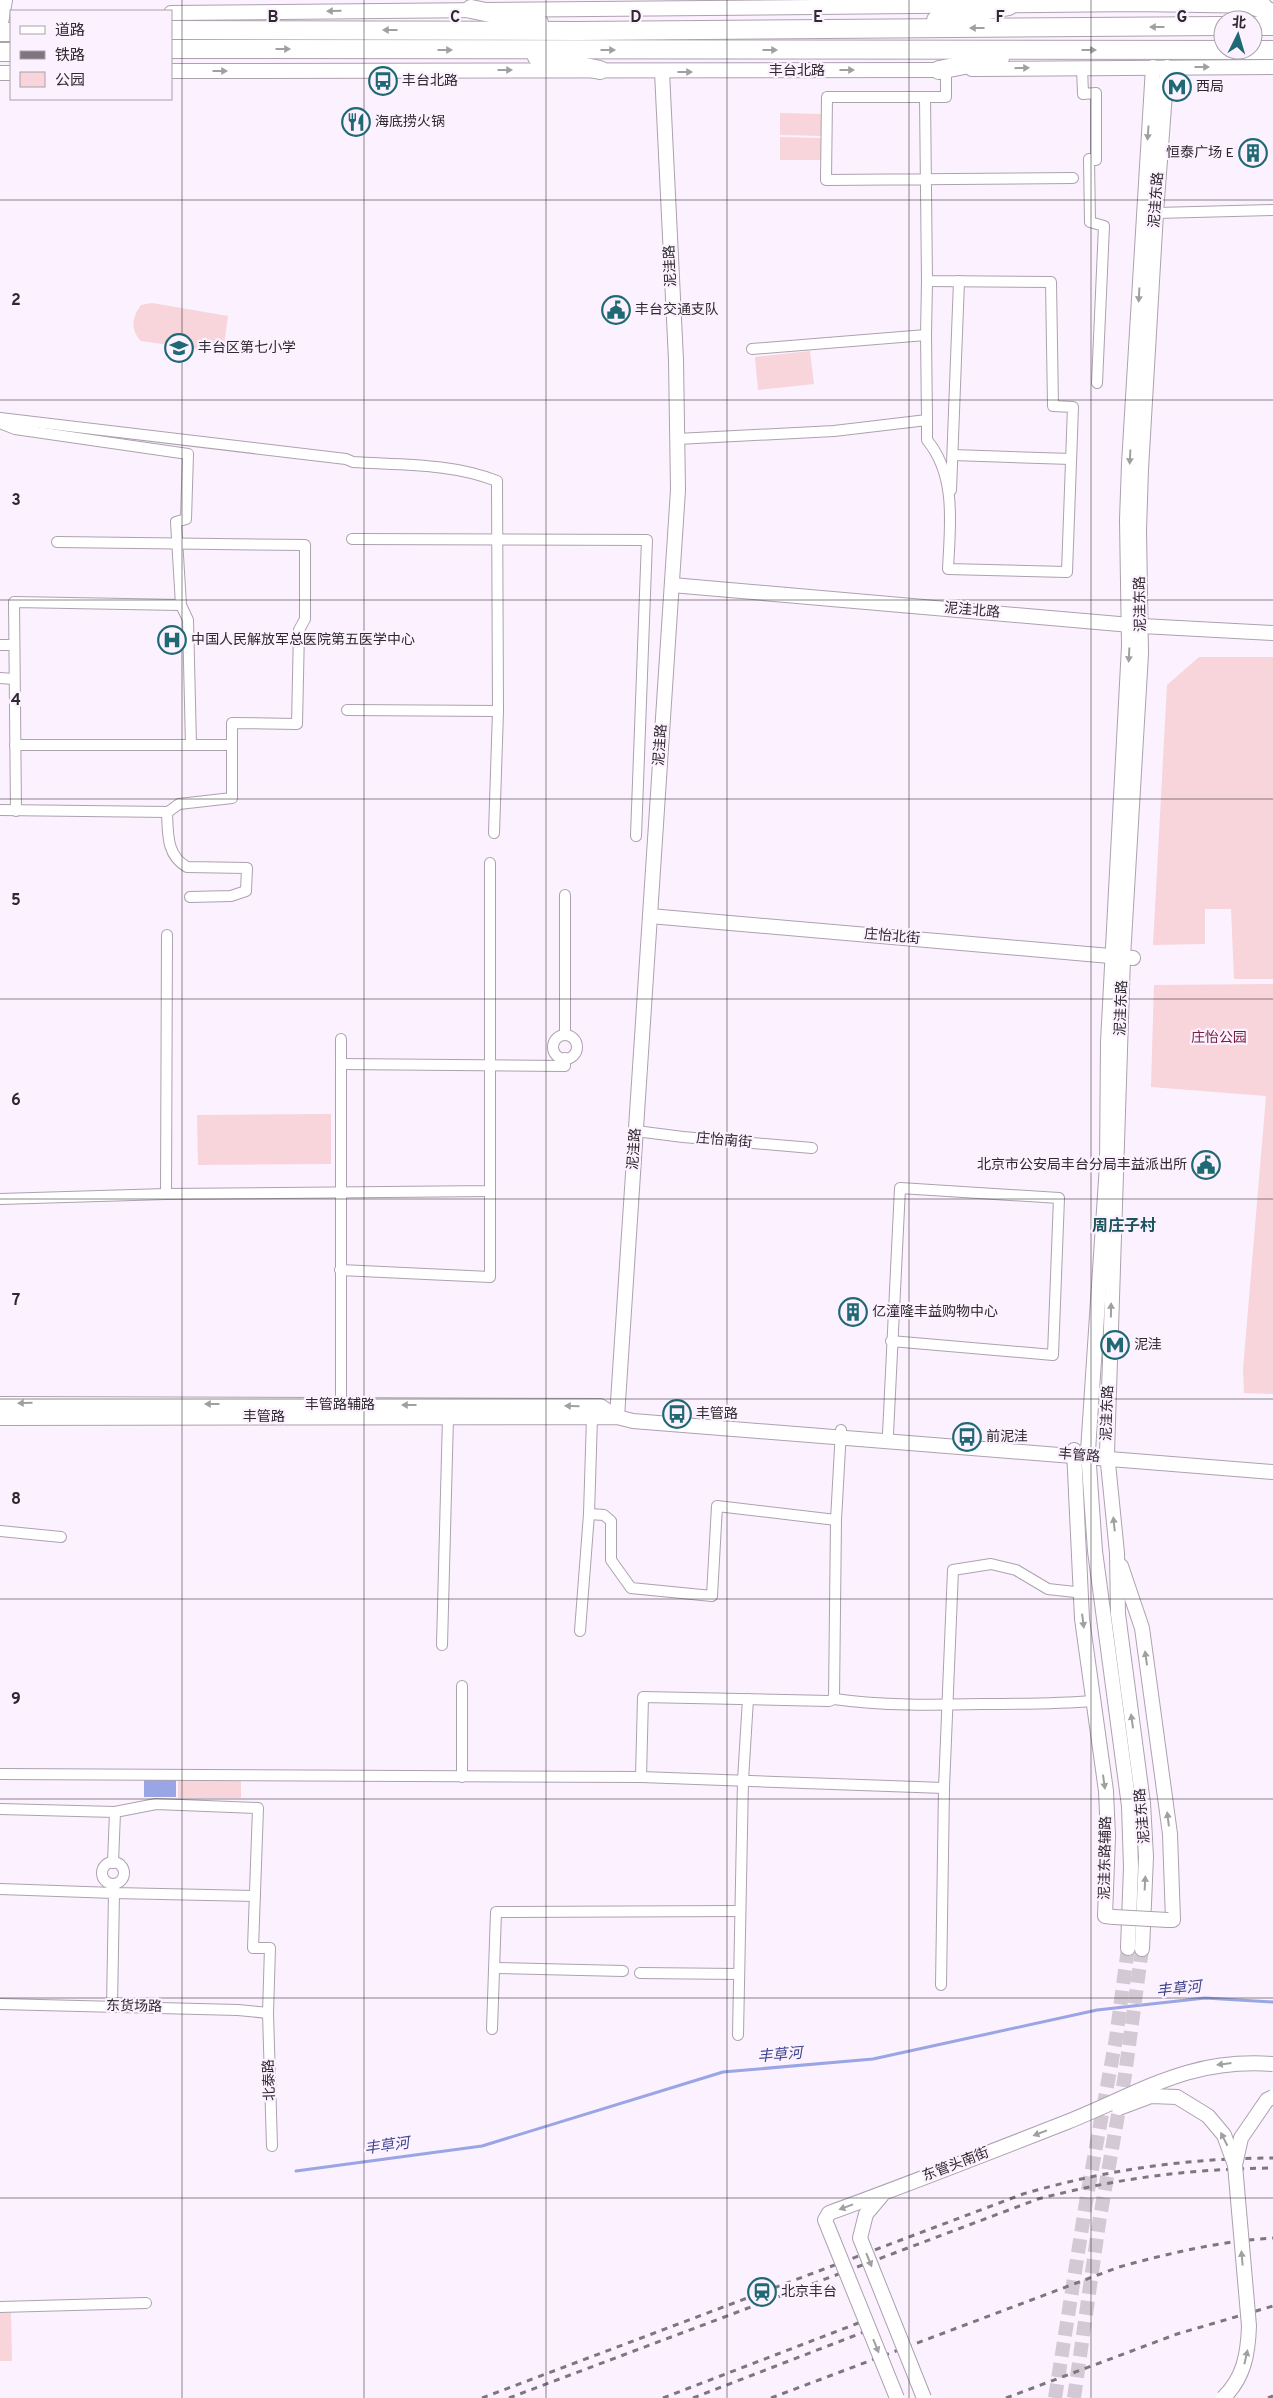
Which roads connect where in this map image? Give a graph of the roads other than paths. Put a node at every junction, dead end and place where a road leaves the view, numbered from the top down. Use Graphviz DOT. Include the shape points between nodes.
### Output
graph roads {
  1 [pos="5,0"];
  2 [pos="1139,2"];
  3 [pos="1210,2"];
  4 [pos="645,4"];
  5 [pos="1009,6"];
  6 [pos="1254,6"];
  7 [pos="1273,6"];
  8 [pos="471,9"];
  9 [pos="172,13"];
  10 [pos="1273,13"];
  11 [pos="3,21"];
  12 [pos="1213,26"];
  13 [pos="896,28"];
  14 [pos="172,30"];
  15 [pos="579,31"];
  16 [pos="172,49"];
  17 [pos="500,50"];
  18 [pos="1041,50"];
  19 [pos="1273,50"];
  20 [pos="1082,67"];
  21 [pos="1153,67"];
  22 [pos="1167,67"];
  23 [pos="1273,67"];
  24 [pos="600,70"];
  25 [pos="942,70"];
  26 [pos="172,71"];
  27 [pos="662,72"];
  28 [pos="925,97"];
  29 [pos="1151,99"];
  30 [pos="1159,166"];
  31 [pos="1073,178"];
  32 [pos="926,180"];
  33 [pos="1273,210"];
  34 [pos="1156,213"];
  35 [pos="927,280"];
  36 [pos="959,281"];
  37 [pos="926,335"];
  38 [pos="752,349"];
  39 [pos="1097,382"];
  40 [pos="0,418"];
  41 [pos="927,420"];
  42 [pos="0,423"];
  43 [pos="677,439"];
  44 [pos="953,455"];
  45 [pos="1071,459"];
  46 [pos="951,499"];
  47 [pos="352,539"];
  48 [pos="498,540"];
  49 [pos="57,542"];
  50 [pos="178,544"];
  51 [pos="672,585"];
  52 [pos="181,605"];
  53 [pos="1136,625"];
  54 [pos="1273,633"];
  55 [pos="0,645"];
  56 [pos="14,645"];
  57 [pos="0,678"];
  58 [pos="14,679"];
  59 [pos="347,710"];
  60 [pos="498,711"];
  61 [pos="191,745"];
  62 [pos="232,745"];
  63 [pos="14,746"];
  64 [pos="0,810"];
  65 [pos="16,811"];
  66 [pos="166,812"];
  67 [pos="494,833"];
  68 [pos="636,836"];
  69 [pos="490,863"];
  70 [pos="565,895"];
  71 [pos="190,897"];
  72 [pos="650,916"];
  73 [pos="167,935"];
  74 [pos="1123,957"];
  75 [pos="565,1035"];
  76 [pos="341,1039"];
  77 [pos="565,1058"];
  78 [pos="341,1064"];
  79 [pos="489,1065"];
  80 [pos="636,1131"];
  81 [pos="812,1148"];
  82 [pos="490,1192"];
  83 [pos="340,1193"];
  84 [pos="166,1194"];
  85 [pos="0,1199"];
  86 [pos="340,1270"];
  87 [pos="891,1341"];
  88 [pos="50,1403"];
  89 [pos="0,1404"];
  90 [pos="341,1405"];
  91 [pos="477,1405"];
  92 [pos="450,1417"];
  93 [pos="592,1417"];
  94 [pos="617,1417"];
  95 [pos="0,1418"];
  96 [pos="81,1418"];
  97 [pos="841,1434"];
  98 [pos="888,1434"];
  99 [pos="1074,1453"];
  100 [pos="1088,1454"];
  101 [pos="1107,1456"];
  102 [pos="1273,1464"];
  103 [pos="1273,1472"];
  104 [pos="589,1514"];
  105 [pos="836,1520"];
  106 [pos="0,1531"];
  107 [pos="61,1537"];
  108 [pos="1117,1553"];
  109 [pos="1075,1592"];
  110 [pos="580,1631"];
  111 [pos="442,1645"];
  112 [pos="462,1686"];
  113 [pos="748,1699"];
  114 [pos="834,1699"];
  115 [pos="1093,1700"];
  116 [pos="948,1705"];
  117 [pos="0,1774"];
  118 [pos="462,1777"];
  119 [pos="641,1777"];
  120 [pos="743,1780"];
  121 [pos="944,1788"];
  122 [pos="0,1809"];
  123 [pos="115,1812"];
  124 [pos="113,1863"];
  125 [pos="114,1888"];
  126 [pos="0,1889"];
  127 [pos="255,1896"];
  128 [pos="740,1911"];
  129 [pos="495,1968"];
  130 [pos="623,1972"];
  131 [pos="640,1973"];
  132 [pos="739,1974"];
  133 [pos="941,1986"];
  134 [pos="0,2004"];
  135 [pos="112,2007"];
  136 [pos="268,2014"];
  137 [pos="492,2029"];
  138 [pos="738,2035"];
  139 [pos="1273,2064"];
  140 [pos="1273,2097"];
  141 [pos="1070,2121"];
  142 [pos="272,2146"];
  143 [pos="1235,2165"];
  144 [pos="908,2184"];
  145 [pos="146,2303"];
  146 [pos="0,2307"];
  147 [pos="897,2398"];
  148 [pos="924,2398"];
  149 [pos="1223,2398"];
  1 -- 11 [label="street"];
  2 -- 3 [label="street"];
  2 -- 5 [label="street"];
  3 -- 6 [label="street"];
  4 -- 5 [label="street"];
  4 -- 8 [label="street"];
  5 -- 13 [label="highway"];
  6 -- 7 [label="street"];
  6 -- 10 [label="highway"];
  8 -- 9 [label="street, one-way"];
  8 -- 15 [label="highway"];
  12 -- 13 [label="highway, one-way"];
  13 -- 15 [label="highway"];
  15 -- 14 [label="highway, one-way"];
  16 -- 17 [label="highway, 丰台北路, one-way"];
  17 -- 18 [label="highway, 丰台北路, one-way"];
  17 -- 24 [label="highway"];
  18 -- 19 [label="highway, 丰台北路, one-way"];
  18 -- 25 [label="highway"];
  20 -- 21 [label="street, 丰台北路"];
  25 -- 20 [label="street, 丰台北路, one-way"];
  20 -- 39 [label="street" via="1083,94 1096,93 1096,160 1089,159 1090,222 1104,226"];
  21 -- 22 [label="street, 丰台北路"];
  21 -- 29 [label="street, 泥洼东路"];
  22 -- 23 [label="street, 丰台北路, one-way"];
  22 -- 30 [label="street, 泥洼东路"];
  26 -- 24 [label="street, 丰台北路, one-way"];
  24 -- 27 [label="street, 丰台北路"];
  27 -- 25 [label="street, 丰台北路, one-way"];
  25 -- 28 [label="street" via="946,97"];
  27 -- 43 [label="street, 泥洼路"];
  28 -- 32 [label="street"];
  28 -- 32 [label="street" via="826,97 826,180"];
  29 -- 30 [label="street" via="1158,96 1161,100"];
  29 -- 53 [label="street, 泥洼东路, one-way" via="1127,520"];
  30 -- 34 [label="street, 泥洼东路"];
  31 -- 32 [label="street"];
  32 -- 35 [label="street"];
  33 -- 34 [label="street"];
  34 -- 53 [label="street, 泥洼东路" via="1140,487"];
  35 -- 36 [label="street"];
  35 -- 37 [label="street"];
  36 -- 44 [label="street"];
  36 -- 45 [label="street" via="1051,282 1053,406 1073,407"];
  37 -- 38 [label="street"];
  37 -- 41 [label="street"];
  40 -- 48 [label="street" via="353,462 477,473 497,481"];
  41 -- 43 [label="street" via="834,431"];
  41 -- 46 [label="street" via="927,440 938,453"];
  42 -- 50 [label="street" via="15,429 188,454 186,518 176,522"];
  43 -- 51 [label="street, 泥洼路" via="678,490"];
  44 -- 45 [label="street"];
  44 -- 46 [label="street"];
  45 -- 46 [label="street" via="1067,572 948,570"];
  47 -- 48 [label="street"];
  48 -- 60 [label="street"];
  48 -- 68 [label="street" via="647,540"];
  49 -- 50 [label="street"];
  50 -- 52 [label="street"];
  50 -- 62 [label="street" via="305,545 305,619 299,630 297,724 232,723"];
  51 -- 53 [label="street, 泥洼北路"];
  51 -- 72 [label="street, 泥洼路"];
  52 -- 56 [label="street" via="14,602"];
  52 -- 61 [label="street" via="188,620"];
  53 -- 54 [label="street, 泥洼北路"];
  53 -- 74 [label="street, 泥洼东路"];
  55 -- 56 [label="street"];
  56 -- 58 [label="street"];
  57 -- 58 [label="street"];
  58 -- 63 [label="street"];
  59 -- 60 [label="street"];
  60 -- 67 [label="street"];
  61 -- 62 [label="street"];
  61 -- 63 [label="street"];
  62 -- 66 [label="street" via="232,798 179,804"];
  63 -- 65 [label="street"];
  64 -- 65 [label="street"];
  65 -- 66 [label="street"];
  66 -- 71 [label="street" via="169,846 179,862 187,867 247,868 246,891 231,896"];
  69 -- 79 [label="street"];
  70 -- 75 [label="street"];
  72 -- 74 [label="street, 庄怡北街"];
  72 -- 80 [label="street, 泥洼路"];
  73 -- 84 [label="street"];
  74 -- 100 [label="street, 泥洼东路" via="1108,1042 1107,1165"];
  101 -- 74 [label="street, 泥洼东路, one-way"];
  75 -- 77 [label="street" via="574,1039 576,1046 574,1054"];
  75 -- 77 [label="street" via="557,1038 553,1045 557,1055"];
  76 -- 78 [label="street"];
  77 -- 79 [label="street" via="565,1066"];
  78 -- 79 [label="street"];
  78 -- 83 [label="street"];
  79 -- 82 [label="street"];
  80 -- 81 [label="street, 庄怡南街"];
  80 -- 94 [label="street, 泥洼路"];
  82 -- 83 [label="street"];
  82 -- 86 [label="street" via="490,1277"];
  83 -- 84 [label="street"];
  83 -- 86 [label="street"];
  84 -- 85 [label="street"];
  86 -- 90 [label="street"];
  87 -- 87 [label="street" via="900,1188 1059,1198 1054,1355"];
  87 -- 98 [label="street"];
  88 -- 89 [label="street, 丰管路辅路, one-way"];
  90 -- 88 [label="street, 丰管路辅路, one-way"];
  88 -- 96 [label="street"];
  91 -- 90 [label="street, 丰管路辅路, one-way"];
  91 -- 92 [label="street"];
  94 -- 91 [label="street, 丰管路辅路, one-way" via="600,1406"];
  92 -- 93 [label="street, 丰管路"];
  92 -- 96 [label="street, 丰管路"];
  92 -- 111 [label="street"];
  93 -- 94 [label="street, 丰管路"];
  93 -- 104 [label="street"];
  94 -- 97 [label="street, 丰管路" via="634,1421"];
  95 -- 96 [label="street, 丰管路"];
  97 -- 98 [label="street, 丰管路"];
  97 -- 99 [label="street, 丰管路"];
  97 -- 105 [label="street"];
  98 -- 99 [label="street, 丰管路"];
  99 -- 100 [label="street, 丰管路"];
  99 -- 115 [label="street, 泥洼东路辅路, one-way" via="1081,1604"];
  100 -- 101 [label="street, 丰管路"];
  100 -- 108 [label="street, 泥洼东路, one-way" via="1095,1551 1129,1806 1135,1948 1146,1857 1143,1803 1118,1614"];
  101 -- 102 [label="street, 丰管路"];
  101 -- 103 [label="street, 丰管路"];
  108 -- 101 [label="street, 泥洼东路, one-way"];
  104 -- 105 [label="street" via="604,1514 611,1521 611,1560 631,1588 712,1596 717,1506"];
  104 -- 110 [label="street"];
  105 -- 114 [label="street"];
  106 -- 107 [label="street"];
  115 -- 108 [label="street, 泥洼东路辅路, one-way, bridge" via="1106,1791 1105,1916 1173,1920 1170,1834 1142,1628"];
  109 -- 116 [label="street" via="1048,1589 1016,1570 991,1564 953,1570"];
  112 -- 118 [label="street"];
  113 -- 114 [label="street"];
  113 -- 119 [label="street" via="643,1698"];
  113 -- 120 [label="street"];
  114 -- 116 [label="street" via="872,1704"];
  115 -- 116 [label="street"];
  116 -- 121 [label="street"];
  117 -- 118 [label="street"];
  118 -- 119 [label="street"];
  119 -- 120 [label="street"];
  120 -- 121 [label="street"];
  120 -- 128 [label="street"];
  121 -- 133 [label="street"];
  122 -- 123 [label="street"];
  123 -- 124 [label="street"];
  123 -- 127 [label="street" via="156,1804 258,1808"];
  124 -- 125 [label="street" via="121,1866 124,1873"];
  124 -- 125 [label="street" via="105,1866 102,1872"];
  125 -- 126 [label="street"];
  125 -- 127 [label="street"];
  125 -- 135 [label="street"];
  127 -- 136 [label="street, 北泰路" via="253,1948 270,1948"];
  128 -- 129 [label="street" via="496,1912"];
  128 -- 132 [label="street"];
  129 -- 130 [label="street"];
  129 -- 137 [label="street"];
  131 -- 132 [label="street"];
  132 -- 138 [label="street"];
  134 -- 135 [label="street, 东货场路"];
  135 -- 136 [label="street, 东货场路" via="238,2010"];
  136 -- 142 [label="street, 北泰路"];
  139 -- 141 [label="street, 东管头南街, one-way, bridge" via="1230,2063 1180,2074"];
  140 -- 143 [label="street, bridge" via="1267,2100 1242,2138"];
  143 -- 141 [label="street, one-way, bridge" via="1224,2135 1208,2116 1177,2097 1151,2096"];
  141 -- 144 [label="street, 东管头南街, one-way, bridge"];
  149 -- 143 [label="street, one-way, bridge" via="1232,2389 1248,2353 1249,2326"];
  144 -- 147 [label="street, 东管头南街, one-way, bridge" via="829,2213 825,2220"];
  144 -- 148 [label="street, one-way, bridge" via="881,2196 866,2214 860,2238"];
  145 -- 146 [label="street"];
}
